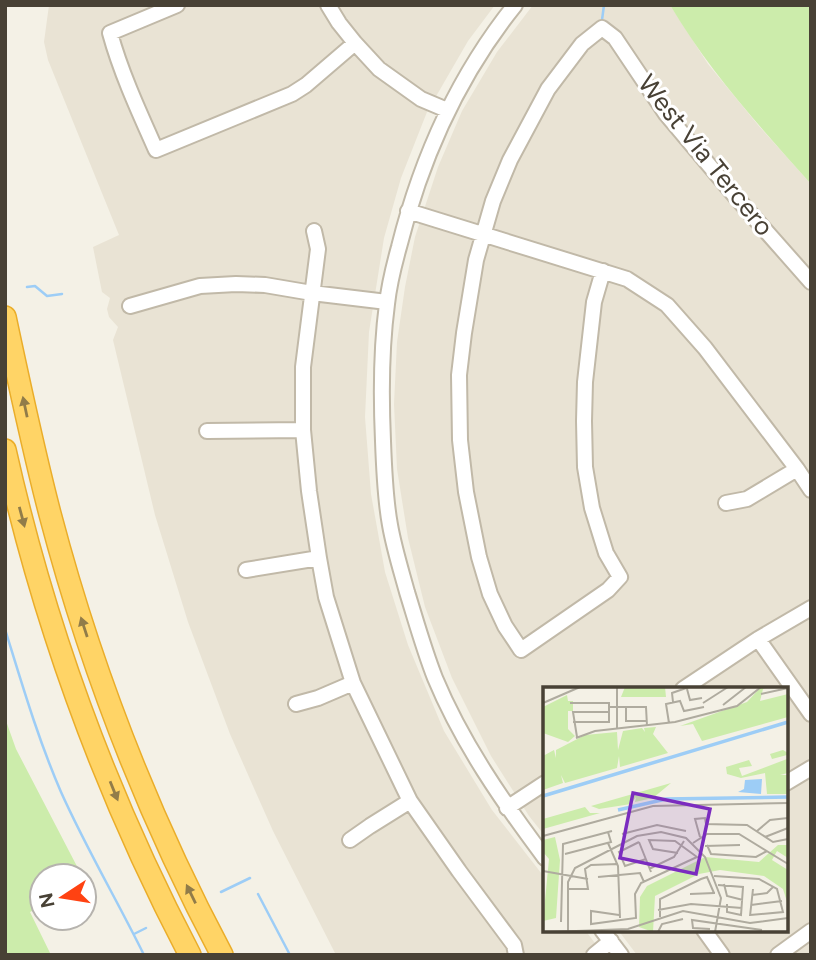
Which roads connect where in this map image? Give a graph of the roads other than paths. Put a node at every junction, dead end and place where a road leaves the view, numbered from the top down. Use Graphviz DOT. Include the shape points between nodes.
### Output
graph roads {
  1 [pos="177,5"];
  2 [pos="328,5"];
  3 [pos="512,6"];
  4 [pos="355,43"];
  5 [pos="447,110"];
  6 [pos="408,211"];
  7 [pos="314,231"];
  8 [pos="484,235"];
  9 [pos="603,271"];
  10 [pos="811,282"];
  11 [pos="312,293"];
  12 [pos="387,302"];
  13 [pos="130,306"];
  14 [pos="5,317"];
  15 [pos="207,430"];
  16 [pos="303,430"];
  17 [pos="5,450"];
  18 [pos="797,469"];
  19 [pos="811,489"];
  20 [pos="726,503"];
  21 [pos="319,558"];
  22 [pos="246,569"];
  23 [pos="811,608"];
  24 [pos="758,639"];
  25 [pos="353,683"];
  26 [pos="686,687"];
  27 [pos="296,705"];
  28 [pos="811,714"];
  29 [pos="811,768"];
  30 [pos="788,782"];
  31 [pos="543,784"];
  32 [pos="410,801"];
  33 [pos="507,808"];
  34 [pos="350,840"];
  35 [pos="543,855"];
  36 [pos="811,931"];
  37 [pos="705,932"];
  38 [pos="606,936"];
  39 [pos="190,955"];
  40 [pos="222,955"];
  41 [pos="516,955"];
  42 [pos="594,955"];
  43 [pos="621,955"];
  44 [pos="722,955"];
  45 [pos="778,955"];
  1 -- 4 [label="street" via="110,33 156,150 292,94"];
  2 -- 4 [label="street"];
  3 -- 5 [label="street"];
  4 -- 5 [label="street" via="379,69 421,99"];
  5 -- 6 [label="street"];
  6 -- 8 [label="street"];
  6 -- 12 [label="street"];
  7 -- 11 [label="street" via="318,249"];
  8 -- 9 [label="street"];
  8 -- 9 [label="street" via="459,375 460,440 479,557 490,594 521,650 620,577 606,553 585,467 585,382 594,302"];
  8 -- 10 [label="street, West Via Tercero" via="510,160 542,100 582,44 602,28 615,38 666,114"];
  9 -- 18 [label="street" via="627,279 667,305"];
  11 -- 12 [label="street"];
  11 -- 13 [label="street" via="265,285 200,286"];
  11 -- 16 [label="street" via="303,367"];
  12 -- 33 [label="street" via="382,419 390,526 435,677 458,727"];
  40 -- 14 [label="highway, one-way" via="151,807 91,649 51,516"];
  15 -- 16 [label="street"];
  16 -- 21 [label="street"];
  17 -- 39 [label="highway, one-way" via="36,569 78,699 136,843"];
  18 -- 19 [label="street"];
  18 -- 20 [label="street" via="747,499"];
  21 -- 22 [label="street"];
  21 -- 25 [label="street"];
  23 -- 24 [label="street"];
  24 -- 26 [label="street"];
  24 -- 28 [label="street"];
  25 -- 27 [label="street"];
  25 -- 32 [label="street"];
  29 -- 30 [label="street"];
  31 -- 33 [label="street"];
  32 -- 34 [label="street"];
  32 -- 41 [label="street" via="514,945"];
  33 -- 35 [label="street"];
  36 -- 45 [label="street"];
  37 -- 44 [label="street"];
  38 -- 42 [label="street"];
  38 -- 43 [label="street"];
}
